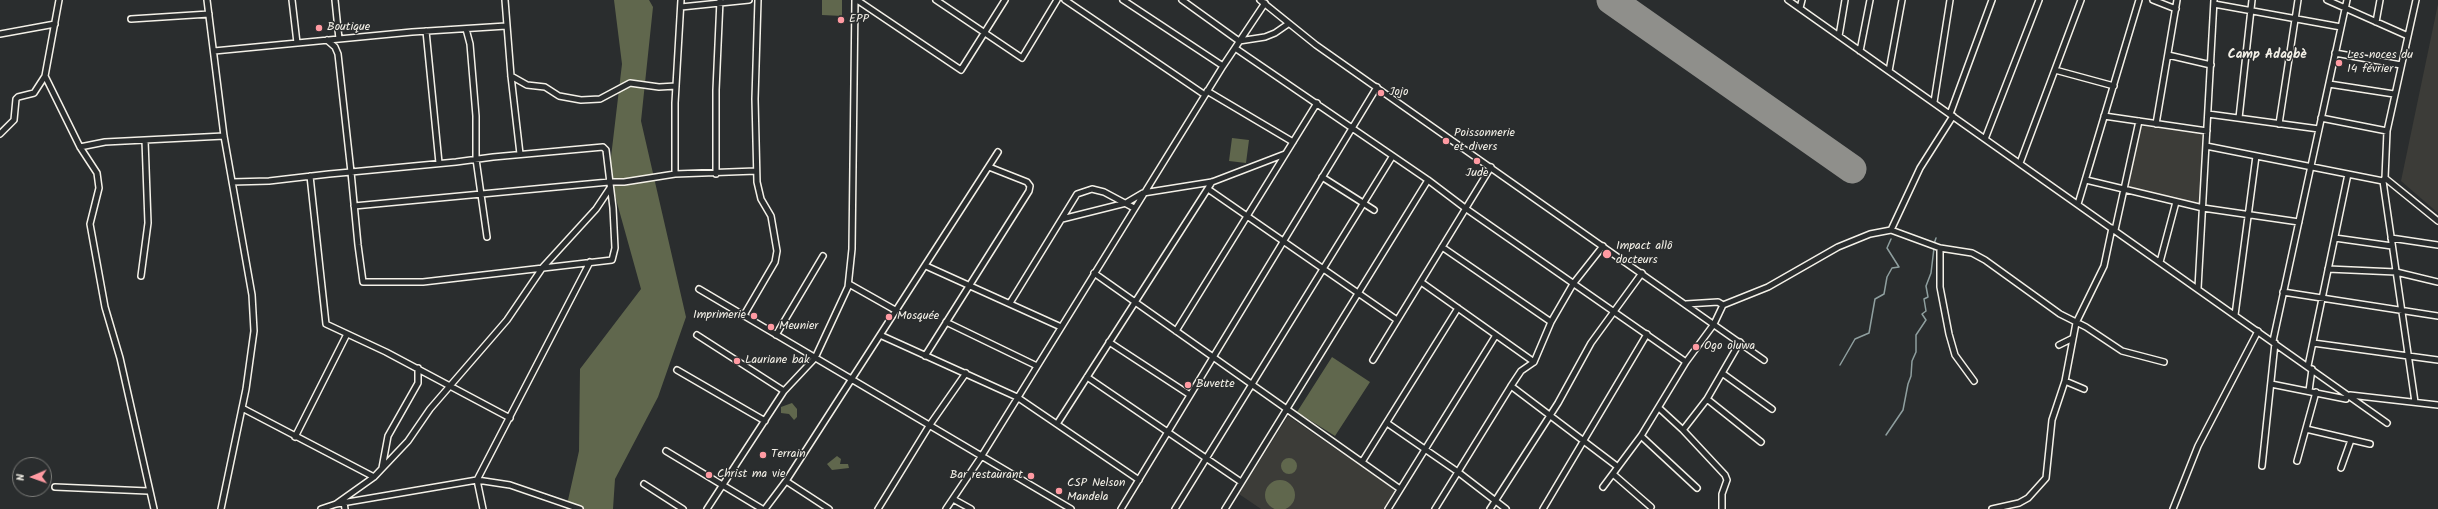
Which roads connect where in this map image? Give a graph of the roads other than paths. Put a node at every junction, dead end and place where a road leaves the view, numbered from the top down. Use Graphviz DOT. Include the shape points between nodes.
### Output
graph roads {
  1 [pos="59,0"];
  2 [pos="207,0"];
  3 [pos="292,0"];
  4 [pos="335,0"];
  5 [pos="505,0"];
  6 [pos="681,0"];
  7 [pos="749,0"];
  8 [pos="758,0"];
  9 [pos="856,0"];
  10 [pos="936,0"];
  11 [pos="1005,0"];
  12 [pos="1057,0"];
  13 [pos="1065,0"];
  14 [pos="1123,0"];
  15 [pos="1182,0"];
  16 [pos="1788,0"];
  17 [pos="1802,0"];
  18 [pos="1845,0"];
  19 [pos="1870,0"];
  20 [pos="1902,0"];
  21 [pos="1950,0"];
  22 [pos="1992,0"];
  23 [pos="2039,0"];
  24 [pos="2080,0"];
  25 [pos="2139,0"];
  26 [pos="2153,0"];
  27 [pos="2177,0"];
  28 [pos="2252,0"];
  29 [pos="2298,0"];
  30 [pos="2327,0"];
  31 [pos="2347,0"];
  32 [pos="2380,0"];
  33 [pos="2416,0"];
  34 [pos="720,1"];
  35 [pos="1263,2"];
  36 [pos="2214,2"];
  37 [pos="681,7"];
  38 [pos="1800,8"];
  39 [pos="2345,8"];
  40 [pos="2176,9"];
  41 [pos="2250,10"];
  42 [pos="209,14"];
  43 [pos="131,19"];
  44 [pos="2295,19"];
  45 [pos="2376,22"];
  46 [pos="54,24"];
  47 [pos="1288,24"];
  48 [pos="506,26"];
  49 [pos="2341,27"];
  50 [pos="466,29"];
  51 [pos="426,31"];
  52 [pos="984,33"];
  53 [pos="0,34"];
  54 [pos="1839,36"];
  55 [pos="2408,36"];
  56 [pos="339,39"];
  57 [pos="327,40"];
  58 [pos="1240,41"];
  59 [pos="297,43"];
  60 [pos="1235,48"];
  61 [pos="214,51"];
  62 [pos="1860,51"];
  63 [pos="2335,53"];
  64 [pos="2168,55"];
  65 [pos="2211,65"];
  66 [pos="2400,65"];
  67 [pos="1223,66"];
  68 [pos="2055,70"];
  69 [pos="1889,71"];
  70 [pos="45,76"];
  71 [pos="511,76"];
  72 [pos="2329,84"];
  73 [pos="676,86"];
  74 [pos="2114,86"];
  75 [pos="1377,87"];
  76 [pos="1206,93"];
  77 [pos="2394,94"];
  78 [pos="1934,102"];
  79 [pos="1317,103"];
  80 [pos="2208,114"];
  81 [pos="1951,115"];
  82 [pos="2104,116"];
  83 [pos="2240,118"];
  84 [pos="2321,118"];
  85 [pos="2139,121"];
  86 [pos="2156,124"];
  87 [pos="2279,124"];
  88 [pos="1352,129"];
  89 [pos="2319,129"];
  90 [pos="2207,131"];
  91 [pos="2387,131"];
  92 [pos="0,134"];
  93 [pos="224,136"];
  94 [pos="1985,138"];
  95 [pos="145,140"];
  96 [pos="1293,142"];
  97 [pos="2206,146"];
  98 [pos="80,147"];
  99 [pos="998,152"];
  100 [pos="520,154"];
  101 [pos="1286,154"];
  102 [pos="2256,156"];
  103 [pos="1392,157"];
  104 [pos="476,159"];
  105 [pos="440,163"];
  106 [pos="2020,163"];
  107 [pos="989,167"];
  108 [pos="1491,167"];
  109 [pos="2311,168"];
  110 [pos="756,171"];
  111 [pos="351,172"];
  112 [pos="675,174"];
  113 [pos="716,174"];
  114 [pos="2348,174"];
  115 [pos="310,176"];
  116 [pos="1322,178"];
  117 [pos="2384,179"];
  118 [pos="1428,180"];
  119 [pos="2086,180"];
  120 [pos="232,182"];
  121 [pos="1212,182"];
  122 [pos="610,185"];
  123 [pos="1208,189"];
  124 [pos="2124,189"];
  125 [pos="1143,194"];
  126 [pos="482,195"];
  127 [pos="2176,202"];
  128 [pos="1126,203"];
  129 [pos="1363,204"];
  130 [pos="2078,204"];
  131 [pos="354,206"];
  132 [pos="1134,208"];
  133 [pos="1465,208"];
  134 [pos="2202,208"];
  135 [pos="1374,210"];
  136 [pos="2248,215"];
  137 [pos="1248,216"];
  138 [pos="1062,218"];
  139 [pos="2438,221"];
  140 [pos="2299,222"];
  141 [pos="2113,229"];
  142 [pos="1891,230"];
  143 [pos="487,237"];
  144 [pos="2335,238"];
  145 [pos="2391,238"];
  146 [pos="1284,241"];
  147 [pos="2438,245"];
  148 [pos="1603,246"];
  149 [pos="2392,246"];
  150 [pos="1442,247"];
  151 [pos="1940,248"];
  152 [pos="823,256"];
  153 [pos="590,262"];
  154 [pos="2160,262"];
  155 [pos="926,266"];
  156 [pos="543,267"];
  157 [pos="1323,268"];
  158 [pos="2328,269"];
  159 [pos="2396,272"];
  160 [pos="1094,273"];
  161 [pos="1642,273"];
  162 [pos="140,276"];
  163 [pos="1421,282"];
  164 [pos="2438,282"];
  165 [pos="849,284"];
  166 [pos="1573,284"];
  167 [pos="970,286"];
  168 [pos="2198,288"];
  169 [pos="699,289"];
  170 [pos="2283,292"];
  171 [pos="1358,293"];
  172 [pos="2322,298"];
  173 [pos="1135,302"];
  174 [pos="1010,303"];
  175 [pos="1686,304"];
  176 [pos="1723,305"];
  177 [pos="1458,308"];
  178 [pos="895,310"];
  179 [pos="2402,310"];
  180 [pos="1616,311"];
  181 [pos="744,315"];
  182 [pos="2235,315"];
  183 [pos="2438,316"];
  184 [pos="1397,320"];
  185 [pos="946,322"];
  186 [pos="1551,322"];
  187 [pos="2076,323"];
  188 [pos="1714,324"];
  189 [pos="1061,327"];
  190 [pos="1176,331"];
  191 [pos="2258,331"];
  192 [pos="347,334"];
  193 [pos="1647,334"];
  194 [pos="696,335"];
  195 [pos="776,335"];
  196 [pos="880,335"];
  197 [pos="1496,335"];
  198 [pos="2073,338"];
  199 [pos="1109,342"];
  200 [pos="1740,342"];
  201 [pos="2274,342"];
  202 [pos="2313,343"];
  203 [pos="2059,345"];
  204 [pos="925,356"];
  205 [pos="2408,356"];
  206 [pos="1214,357"];
  207 [pos="815,358"];
  208 [pos="1373,360"];
  209 [pos="1764,360"];
  210 [pos="2438,360"];
  211 [pos="1534,362"];
  212 [pos="1686,362"];
  213 [pos="2164,362"];
  214 [pos="1037,366"];
  215 [pos="2310,367"];
  216 [pos="418,368"];
  217 [pos="677,370"];
  218 [pos="966,373"];
  219 [pos="1722,373"];
  220 [pos="1087,377"];
  221 [pos="852,380"];
  222 [pos="1974,381"];
  223 [pos="2065,381"];
  224 [pos="1252,384"];
  225 [pos="2271,384"];
  226 [pos="450,385"];
  227 [pos="1511,386"];
  228 [pos="2084,389"];
  229 [pos="784,391"];
  230 [pos="2309,391"];
  231 [pos="2316,392"];
  232 [pos="1190,395"];
  233 [pos="1017,397"];
  234 [pos="2347,397"];
  235 [pos="1707,399"];
  236 [pos="2415,402"];
  237 [pos="2438,405"];
  238 [pos="242,408"];
  239 [pos="1287,408"];
  240 [pos="1659,408"];
  241 [pos="1772,409"];
  242 [pos="1550,415"];
  243 [pos="510,418"];
  244 [pos="765,421"];
  245 [pos="1387,422"];
  246 [pos="2387,423"];
  247 [pos="1057,424"];
  248 [pos="929,426"];
  249 [pos="2306,429"];
  250 [pos="1684,430"];
  251 [pos="1168,432"];
  252 [pos="1641,436"];
  253 [pos="295,437"];
  254 [pos="1585,440"];
  255 [pos="2351,440"];
  256 [pos="1761,442"];
  257 [pos="2370,444"];
  258 [pos="1425,449"];
  259 [pos="666,451"];
  260 [pos="981,457"];
  261 [pos="1206,458"];
  262 [pos="2297,461"];
  263 [pos="1362,462"];
  264 [pos="2262,466"];
  265 [pos="1618,467"];
  266 [pos="382,468"];
  267 [pos="2341,468"];
  268 [pos="1458,472"];
  269 [pos="1613,474"];
  270 [pos="374,477"];
  271 [pos="477,480"];
  272 [pos="1139,480"];
  273 [pos="786,481"];
  274 [pos="1241,482"];
  275 [pos="644,484"];
  276 [pos="722,486"];
  277 [pos="55,487"];
  278 [pos="1604,487"];
  279 [pos="1697,488"];
  280 [pos="1400,489"];
  281 [pos="148,491"];
  282 [pos="953,499"];
  283 [pos="1496,500"];
  284 [pos="344,502"];
  285 [pos="336,504"];
  286 [pos="1651,506"];
  287 [pos="154,509"];
  288 [pos="221,509"];
  289 [pos="321,509"];
  290 [pos="345,509"];
  291 [pos="483,509"];
  292 [pos="579,509"];
  293 [pos="683,509"];
  294 [pos="707,509"];
  295 [pos="763,509"];
  296 [pos="828,509"];
  297 [pos="878,509"];
  298 [pos="946,509"];
  299 [pos="971,509"];
  300 [pos="1071,509"];
  301 [pos="1121,509"];
  302 [pos="1175,509"];
  303 [pos="1225,509"];
  304 [pos="1388,509"];
  305 [pos="1436,509"];
  306 [pos="1490,509"];
  307 [pos="1506,509"];
  308 [pos="1543,509"];
  309 [pos="1722,509"];
  310 [pos="1992,509"];
  311 [pos="2173,509"];
  1 -- 46 [label="street"];
  2 -- 42 [label="street"];
  3 -- 59 [label="street"];
  4 -- 56 [label="street"];
  5 -- 48 [label="street"];
  6 -- 37 [label="street"];
  7 -- 34 [label="street"];
  8 -- 110 [label="street" via="755,70"];
  9 -- 52 [label="street" via="961,70"];
  9 -- 165 [label="street" via="852,249"];
  10 -- 52 [label="street"];
  11 -- 52 [label="street"];
  12 -- 52 [label="street" via="1022,58"];
  13 -- 76 [label="street"];
  14 -- 67 [label="street"];
  15 -- 58 [label="street"];
  16 -- 38 [label="street"];
  17 -- 38 [label="street"];
  18 -- 54 [label="street"];
  19 -- 62 [label="street"];
  20 -- 69 [label="street"];
  21 -- 78 [label="street"];
  22 -- 81 [label="street"];
  23 -- 94 [label="street"];
  24 -- 68 [label="street"];
  25 -- 74 [label="street"];
  26 -- 40 [label="street"];
  27 -- 40 [label="street"];
  28 -- 41 [label="street"];
  29 -- 44 [label="street"];
  30 -- 39 [label="street"];
  31 -- 39 [label="street"];
  32 -- 45 [label="street"];
  33 -- 55 [label="street"];
  34 -- 37 [label="street"];
  34 -- 113 [label="street"];
  35 -- 47 [label="street"];
  35 -- 58 [label="street"];
  36 -- 41 [label="street"];
  36 -- 65 [label="street"];
  37 -- 73 [label="street"];
  38 -- 54 [label="street"];
  39 -- 45 [label="street"];
  39 -- 49 [label="street"];
  40 -- 64 [label="street"];
  41 -- 44 [label="street"];
  41 -- 83 [label="street"];
  42 -- 43 [label="street"];
  42 -- 61 [label="street"];
  44 -- 49 [label="street"];
  44 -- 87 [label="street"];
  45 -- 55 [label="street"];
  46 -- 53 [label="street"];
  46 -- 70 [label="street"];
  47 -- 58 [label="street" via="1264,37"];
  47 -- 75 [label="street"];
  48 -- 50 [label="street"];
  48 -- 71 [label="street"];
  49 -- 63 [label="street"];
  50 -- 51 [label="street"];
  50 -- 104 [label="street" via="470,44 476,116"];
  51 -- 56 [label="street"];
  51 -- 105 [label="street"];
  54 -- 62 [label="street"];
  55 -- 66 [label="street"];
  56 -- 57 [label="street"];
  57 -- 59 [label="street"];
  57 -- 111 [label="street" via="337,49"];
  58 -- 60 [label="street"];
  59 -- 61 [label="street"];
  60 -- 67 [label="street"];
  60 -- 79 [label="street"];
  61 -- 93 [label="street"];
  62 -- 69 [label="street"];
  63 -- 66 [label="street"];
  63 -- 72 [label="street"];
  64 -- 65 [label="street"];
  64 -- 86 [label="street"];
  65 -- 80 [label="street"];
  66 -- 77 [label="street"];
  67 -- 76 [label="street"];
  68 -- 74 [label="street"];
  68 -- 106 [label="street"];
  69 -- 78 [label="street"];
  70 -- 92 [label="street" via="34,93 16,99 14,120"];
  70 -- 98 [label="street"];
  71 -- 73 [label="street" via="527,85 545,87 559,96 581,100 600,99 630,83 659,87"];
  71 -- 100 [label="street"];
  72 -- 77 [label="street"];
  72 -- 84 [label="street"];
  73 -- 112 [label="street"];
  74 -- 82 [label="street"];
  75 -- 88 [label="street"];
  75 -- 108 [label="street"];
  76 -- 96 [label="street"];
  76 -- 125 [label="street"];
  77 -- 91 [label="street"];
  78 -- 81 [label="street"];
  79 -- 88 [label="street"];
  79 -- 96 [label="street"];
  80 -- 83 [label="street"];
  80 -- 90 [label="street"];
  81 -- 94 [label="street"];
  81 -- 142 [label="street" via="1920,168"];
  82 -- 85 [label="street"];
  82 -- 119 [label="street"];
  83 -- 87 [label="street"];
  84 -- 89 [label="street"];
  84 -- 91 [label="street"];
  85 -- 86 [label="street"];
  85 -- 124 [label="street"];
  86 -- 90 [label="street"];
  87 -- 89 [label="street"];
  88 -- 103 [label="street"];
  88 -- 116 [label="street"];
  89 -- 109 [label="street"];
  90 -- 97 [label="street"];
  91 -- 117 [label="street"];
  93 -- 95 [label="street"];
  93 -- 120 [label="street"];
  94 -- 106 [label="street"];
  95 -- 98 [label="street" via="105,142"];
  95 -- 162 [label="street" via="148,222"];
  96 -- 101 [label="street"];
  97 -- 102 [label="street"];
  97 -- 134 [label="street"];
  98 -- 281 [label="street" via="97,173 99,188 90,224 105,307 120,358"];
  99 -- 107 [label="street"];
  100 -- 104 [label="street"];
  100 -- 122 [label="street" via="605,148"];
  101 -- 121 [label="street"];
  101 -- 137 [label="street"];
  102 -- 109 [label="street"];
  102 -- 136 [label="street"];
  103 -- 118 [label="street"];
  103 -- 129 [label="street"];
  104 -- 105 [label="street"];
  104 -- 126 [label="street"];
  105 -- 111 [label="street"];
  106 -- 130 [label="street"];
  107 -- 155 [label="street"];
  107 -- 167 [label="street" via="1017,176 1030,186"];
  108 -- 133 [label="street"];
  108 -- 148 [label="street"];
  109 -- 114 [label="street"];
  109 -- 140 [label="street"];
  110 -- 113 [label="street"];
  110 -- 181 [label="street" via="758,191 771,216 777,257"];
  111 -- 115 [label="street"];
  111 -- 131 [label="street"];
  112 -- 113 [label="street"];
  112 -- 122 [label="street"];
  114 -- 117 [label="street"];
  114 -- 144 [label="street"];
  115 -- 120 [label="street"];
  115 -- 192 [label="street" via="324,320 329,327"];
  116 -- 129 [label="street"];
  116 -- 146 [label="street"];
  117 -- 139 [label="street"];
  117 -- 145 [label="street"];
  118 -- 133 [label="street"];
  118 -- 171 [label="street"];
  119 -- 124 [label="street"];
  119 -- 130 [label="street"];
  120 -- 238 [label="street" via="252,295 254,331"];
  121 -- 123 [label="street"];
  121 -- 125 [label="street"];
  122 -- 126 [label="street"];
  122 -- 153 [label="street" via="615,248 612,260"];
  122 -- 156 [label="street" via="596,209"];
  123 -- 137 [label="street"];
  123 -- 173 [label="street"];
  124 -- 127 [label="street"];
  124 -- 141 [label="street"];
  125 -- 128 [label="street"];
  125 -- 132 [label="street"];
  126 -- 131 [label="street"];
  126 -- 143 [label="street"];
  127 -- 134 [label="street"];
  127 -- 154 [label="street"];
  128 -- 132 [label="street"];
  128 -- 138 [label="street"];
  128 -- 138 [label="street" via="1104,192 1092,189 1083,191 1077,194"];
  129 -- 135 [label="street"];
  129 -- 157 [label="street"];
  130 -- 141 [label="street"];
  131 -- 156 [label="street" via="362,278 367,283 423,282"];
  132 -- 160 [label="street"];
  133 -- 150 [label="street"];
  133 -- 166 [label="street"];
  134 -- 136 [label="street"];
  134 -- 168 [label="street"];
  136 -- 140 [label="street"];
  136 -- 182 [label="street"];
  137 -- 146 [label="street"];
  137 -- 190 [label="street"];
  138 -- 174 [label="street"];
  140 -- 170 [label="street"];
  141 -- 154 [label="street"];
  141 -- 187 [label="street" via="2104,266"];
  142 -- 151 [label="street"];
  142 -- 176 [label="street" via="1870,234 1838,247 1768,287"];
  144 -- 149 [label="street"];
  144 -- 158 [label="street"];
  145 -- 147 [label="street"];
  145 -- 149 [label="street"];
  146 -- 157 [label="street"];
  146 -- 206 [label="street"];
  148 -- 161 [label="street"];
  148 -- 166 [label="street"];
  149 -- 159 [label="street"];
  150 -- 163 [label="street"];
  150 -- 186 [label="street"];
  151 -- 187 [label="street" via="1972,253 1985,260"];
  151 -- 222 [label="street" via="1940,287 1949,334 1955,355"];
  152 -- 195 [label="street"];
  153 -- 156 [label="street"];
  153 -- 243 [label="street"];
  154 -- 168 [label="street"];
  155 -- 167 [label="street"];
  155 -- 178 [label="street"];
  156 -- 226 [label="street" via="507,320"];
  157 -- 171 [label="street"];
  157 -- 224 [label="street"];
  158 -- 159 [label="street"];
  158 -- 172 [label="street"];
  159 -- 164 [label="street"];
  159 -- 179 [label="street"];
  160 -- 173 [label="street"];
  160 -- 189 [label="street"];
  161 -- 175 [label="street"];
  161 -- 180 [label="street"];
  163 -- 177 [label="street"];
  163 -- 184 [label="street"];
  165 -- 178 [label="street"];
  165 -- 207 [label="street"];
  166 -- 180 [label="street"];
  166 -- 186 [label="street"];
  167 -- 174 [label="street"];
  167 -- 185 [label="street"];
  168 -- 182 [label="street"];
  169 -- 181 [label="street"];
  170 -- 172 [label="street"];
  170 -- 201 [label="street"];
  171 -- 184 [label="street"];
  171 -- 239 [label="street"];
  172 -- 179 [label="street"];
  172 -- 202 [label="street"];
  173 -- 190 [label="street"];
  173 -- 199 [label="street"];
  174 -- 189 [label="street"];
  175 -- 176 [label="street" via="1718,302"];
  175 -- 188 [label="street"];
  176 -- 188 [label="street"];
  177 -- 197 [label="street"];
  177 -- 245 [label="street"];
  178 -- 196 [label="street"];
  179 -- 183 [label="street"];
  179 -- 205 [label="street"];
  180 -- 193 [label="street"];
  180 -- 242 [label="street" via="1591,343"];
  181 -- 195 [label="street"];
  182 -- 191 [label="street"];
  184 -- 208 [label="street"];
  185 -- 204 [label="street"];
  185 -- 214 [label="street"];
  186 -- 211 [label="street"];
  187 -- 198 [label="street"];
  187 -- 213 [label="street" via="2122,351"];
  188 -- 200 [label="street"];
  188 -- 212 [label="street"];
  189 -- 214 [label="street"];
  190 -- 206 [label="street"];
  191 -- 201 [label="street"];
  191 -- 311 [label="street" via="2198,446"];
  192 -- 216 [label="street"];
  192 -- 253 [label="street"];
  193 -- 212 [label="street"];
  193 -- 254 [label="street"];
  194 -- 229 [label="street"];
  195 -- 207 [label="street"];
  196 -- 204 [label="street"];
  196 -- 221 [label="street"];
  197 -- 211 [label="street"];
  197 -- 258 [label="street"];
  198 -- 203 [label="street"];
  198 -- 223 [label="street"];
  199 -- 220 [label="street"];
  199 -- 232 [label="street"];
  200 -- 209 [label="street"];
  200 -- 219 [label="street"];
  201 -- 215 [label="street"];
  201 -- 225 [label="street"];
  202 -- 205 [label="street"];
  202 -- 215 [label="street"];
  204 -- 218 [label="street"];
  205 -- 210 [label="street"];
  205 -- 236 [label="street"];
  206 -- 224 [label="street"];
  206 -- 232 [label="street"];
  207 -- 221 [label="street"];
  207 -- 229 [label="street"];
  211 -- 227 [label="street" via="1521,371"];
  212 -- 240 [label="street"];
  214 -- 233 [label="street"];
  215 -- 230 [label="street"];
  215 -- 234 [label="street"];
  216 -- 226 [label="street"];
  216 -- 266 [label="street" via="418,383 388,436"];
  217 -- 244 [label="street"];
  218 -- 233 [label="street"];
  218 -- 248 [label="street"];
  219 -- 235 [label="street"];
  219 -- 241 [label="street"];
  220 -- 247 [label="street"];
  220 -- 251 [label="street"];
  221 -- 248 [label="street"];
  221 -- 273 [label="street"];
  223 -- 228 [label="street"];
  223 -- 310 [label="street" via="2052,420 2045,479 2028,498"];
  224 -- 239 [label="street"];
  224 -- 261 [label="street"];
  225 -- 230 [label="street"];
  225 -- 264 [label="street"];
  226 -- 243 [label="street"];
  226 -- 266 [label="street" via="408,441"];
  227 -- 242 [label="street"];
  227 -- 268 [label="street"];
  229 -- 244 [label="street"];
  230 -- 231 [label="street"];
  231 -- 234 [label="street"];
  231 -- 249 [label="street"];
  232 -- 251 [label="street"];
  233 -- 247 [label="street"];
  233 -- 260 [label="street"];
  234 -- 236 [label="street"];
  234 -- 246 [label="street"];
  235 -- 250 [label="street"];
  235 -- 256 [label="street"];
  236 -- 237 [label="street"];
  238 -- 253 [label="street"];
  238 -- 288 [label="street"];
  239 -- 263 [label="street"];
  239 -- 274 [label="street"];
  240 -- 250 [label="street"];
  240 -- 252 [label="street"];
  242 -- 254 [label="street"];
  242 -- 283 [label="street"];
  243 -- 271 [label="street"];
  244 -- 276 [label="street"];
  245 -- 258 [label="street"];
  245 -- 263 [label="street"];
  247 -- 272 [label="street"];
  248 -- 260 [label="street"];
  248 -- 297 [label="street"];
  249 -- 255 [label="street"];
  249 -- 262 [label="street"];
  250 -- 309 [label="street" via="1726,475"];
  251 -- 261 [label="street"];
  251 -- 272 [label="street"];
  252 -- 265 [label="street"];
  252 -- 279 [label="street"];
  253 -- 270 [label="street"];
  254 -- 265 [label="street"];
  254 -- 308 [label="street"];
  255 -- 257 [label="street"];
  255 -- 267 [label="street"];
  258 -- 268 [label="street"];
  258 -- 280 [label="street"];
  259 -- 276 [label="street"];
  260 -- 282 [label="street"];
  260 -- 300 [label="street"];
  261 -- 274 [label="street"];
  261 -- 302 [label="street"];
  263 -- 280 [label="street"];
  265 -- 269 [label="street"];
  266 -- 270 [label="street"];
  268 -- 283 [label="street"];
  268 -- 305 [label="street"];
  269 -- 278 [label="street"];
  269 -- 286 [label="street"];
  270 -- 285 [label="street"];
  271 -- 284 [label="street"];
  271 -- 291 [label="street"];
  271 -- 292 [label="street" via="510,485"];
  272 -- 301 [label="street"];
  273 -- 295 [label="street"];
  273 -- 296 [label="street"];
  274 -- 303 [label="street"];
  275 -- 293 [label="street"];
  276 -- 294 [label="street"];
  276 -- 295 [label="street"];
  277 -- 281 [label="street"];
  280 -- 304 [label="street"];
  281 -- 287 [label="street"];
  282 -- 298 [label="street"];
  282 -- 299 [label="street"];
  283 -- 306 [label="street"];
  283 -- 307 [label="street"];
  284 -- 285 [label="street"];
  284 -- 290 [label="street"];
  285 -- 289 [label="street"];
}
